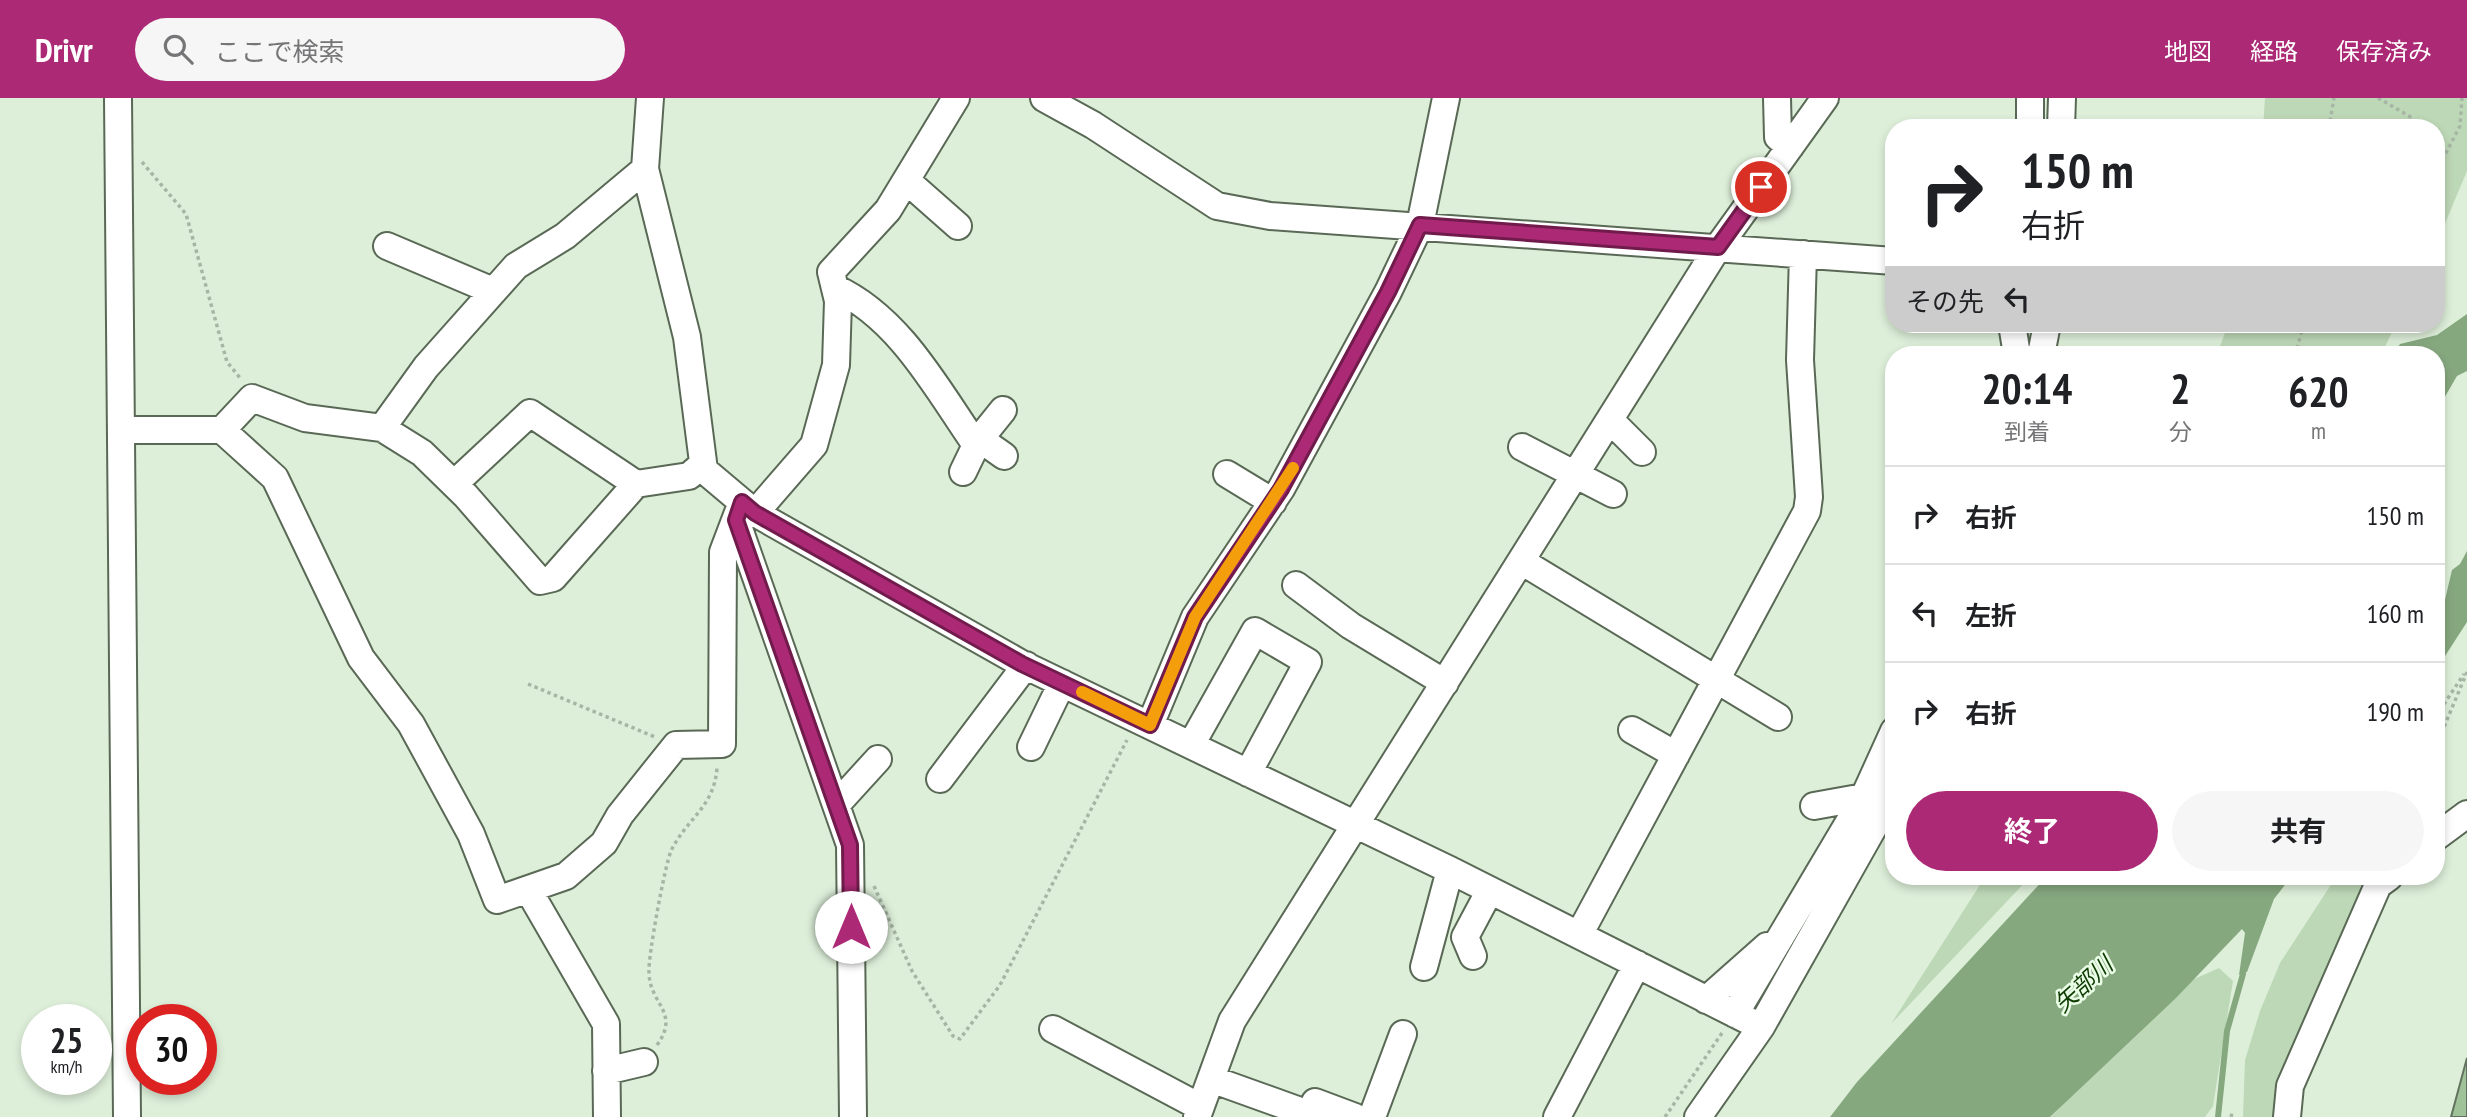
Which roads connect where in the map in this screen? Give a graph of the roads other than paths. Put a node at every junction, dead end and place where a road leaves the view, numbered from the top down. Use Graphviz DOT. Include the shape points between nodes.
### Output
graph roads {
  1 [pos="118,98"];
  2 [pos="650,98"];
  3 [pos="956,98"];
  4 [pos="1044,98"];
  5 [pos="1446,98"];
  6 [pos="1777,98"];
  7 [pos="1825,98"];
  8 [pos="2030,98"];
  9 [pos="2062,98"];
  10 [pos="2030,119"];
  11 [pos="2061,119"];
  12 [pos="1790,148"];
  13 [pos="645,169"];
  14 [pos="907,181"];
  15 [pos="1420,225"];
  16 [pos="958,226"];
  17 [pos="387,246"];
  18 [pos="1718,247"];
  19 [pos="1803,254"];
  20 [pos="1885,260"];
  21 [pos="835,289"];
  22 [pos="494,291"];
  23 [pos="1003,410"];
  24 [pos="1610,420"];
  25 [pos="382,428"];
  26 [pos="122,430"];
  27 [pos="222,430"];
  28 [pos="978,442"];
  29 [pos="1522,447"];
  30 [pos="1642,452"];
  31 [pos="1004,456"];
  32 [pos="703,464"];
  33 [pos="963,472"];
  34 [pos="1227,474"];
  35 [pos="1574,476"];
  36 [pos="454,484"];
  37 [pos="636,484"];
  38 [pos="1613,494"];
  39 [pos="1273,502"];
  40 [pos="744,511"];
  41 [pos="1521,561"];
  42 [pos="1296,585"];
  43 [pos="1026,665"];
  44 [pos="1718,678"];
  45 [pos="1446,682"];
  46 [pos="1062,683"];
  47 [pos="1779,718"];
  48 [pos="1144,722"];
  49 [pos="1632,730"];
  50 [pos="1191,746"];
  51 [pos="1031,747"];
  52 [pos="1885,751"];
  53 [pos="1676,755"];
  54 [pos="878,759"];
  55 [pos="1885,770"];
  56 [pos="1248,773"];
  57 [pos="940,779"];
  58 [pos="1864,797"];
  59 [pos="836,804"];
  60 [pos="1885,807"];
  61 [pos="2467,814"];
  62 [pos="1356,826"];
  63 [pos="2445,830"];
  64 [pos="1834,846"];
  65 [pos="1450,870"];
  66 [pos="2378,885"];
  67 [pos="1490,890"];
  68 [pos="529,891"];
  69 [pos="1837,891"];
  70 [pos="1785,930"];
  71 [pos="1579,936"];
  72 [pos="1473,957"];
  73 [pos="1637,964"];
  74 [pos="1424,967"];
  75 [pos="1706,1000"];
  76 [pos="1735,1014"];
  77 [pos="1760,1027"];
  78 [pos="1053,1029"];
  79 [pos="1403,1034"];
  80 [pos="644,1062"];
  81 [pos="606,1071"];
  82 [pos="1211,1079"];
  83 [pos="1198,1112"];
  84 [pos="1330,1112"];
  85 [pos="127,1117"];
  86 [pos="607,1117"];
  87 [pos="853,1117"];
  88 [pos="1372,1117"];
  89 [pos="1557,1117"];
  90 [pos="1698,1117"];
  91 [pos="2287,1117"];
  1 -- 26 [label="street"];
  2 -- 13 [label="street"];
  3 -- 14 [label="street"];
  4 -- 15 [label="street" via="1217,206 1270,216"];
  5 -- 15 [label="street"];
  6 -- 12 [label="street" via="1778,137"];
  7 -- 12 [label="street"];
  8 -- 10 [label="street"];
  9 -- 11 [label="street"];
  12 -- 18 [label="street"];
  13 -- 22 [label="street" via="565,236 516,266"];
  13 -- 32 [label="street" via="687,337"];
  14 -- 16 [label="street"];
  14 -- 21 [label="street" via="888,210 831,272"];
  15 -- 18 [label="street"];
  15 -- 39 [label="street"];
  17 -- 22 [label="street"];
  18 -- 19 [label="street"];
  18 -- 24 [label="street"];
  19 -- 20 [label="street"];
  19 -- 44 [label="street" via="1800,360 1807,511"];
  21 -- 28 [label="street" via="880,317"];
  21 -- 40 [label="street" via="836,365 814,445"];
  22 -- 25 [label="street" via="426,367"];
  23 -- 28 [label="street"];
  24 -- 30 [label="street"];
  24 -- 35 [label="street"];
  25 -- 27 [label="street" via="305,418 252,398"];
  25 -- 36 [label="street" via="422,453"];
  26 -- 27 [label="street"];
  26 -- 85 [label="street"];
  27 -- 68 [label="street" via="275,478 361,658 411,724 471,834 497,900"];
  28 -- 31 [label="street"];
  28 -- 33 [label="street"];
  29 -- 35 [label="street"];
  32 -- 37 [label="street" via="689,475"];
  32 -- 40 [label="street"];
  34 -- 39 [label="street"];
  35 -- 38 [label="street"];
  35 -- 41 [label="street"];
  36 -- 37 [label="street" via="530,412"];
  36 -- 37 [label="street" via="540,581 553,578"];
  39 -- 48 [label="street" via="1195,617"];
  40 -- 43 [label="street"];
  40 -- 59 [label="street"];
  40 -- 68 [label="street" via="723,552 722,744 676,746 604,843 566,876"];
  41 -- 44 [label="street"];
  41 -- 45 [label="street"];
  42 -- 45 [label="street" via="1351,626"];
  43 -- 46 [label="street"];
  43 -- 57 [label="street"];
  44 -- 47 [label="street"];
  44 -- 53 [label="street"];
  45 -- 62 [label="street"];
  46 -- 48 [label="street"];
  46 -- 51 [label="street"];
  48 -- 50 [label="street"];
  49 -- 53 [label="street"];
  50 -- 56 [label="street"];
  50 -- 56 [label="street" via="1255,631 1308,662"];
  52 -- 58 [label="street"];
  53 -- 71 [label="street"];
  54 -- 59 [label="street"];
  55 -- 58 [label="street"];
  56 -- 62 [label="street"];
  58 -- 64 [label="street"];
  58 -- 64 [label="street" via="1818,806"];
  59 -- 87 [label="street" via="850,845"];
  60 -- 69 [label="street"];
  61 -- 63 [label="street"];
  62 -- 65 [label="street"];
  62 -- 82 [label="street" via="1232,1021"];
  64 -- 70 [label="street"];
  65 -- 67 [label="street"];
  65 -- 74 [label="street"];
  66 -- 91 [label="street" via="2290,1086"];
  67 -- 71 [label="street"];
  67 -- 72 [label="street" via="1465,937"];
  68 -- 81 [label="street" via="606,1024"];
  69 -- 70 [label="street"];
  69 -- 77 [label="street"];
  70 -- 75 [label="street"];
  70 -- 76 [label="street"];
  71 -- 73 [label="street"];
  73 -- 75 [label="street"];
  73 -- 89 [label="street"];
  75 -- 76 [label="street"];
  76 -- 77 [label="street"];
  77 -- 90 [label="street"];
  78 -- 83 [label="street"];
  79 -- 88 [label="street"];
  80 -- 81 [label="street"];
  81 -- 86 [label="street"];
  82 -- 83 [label="street"];
  82 -- 84 [label="street"];
}
